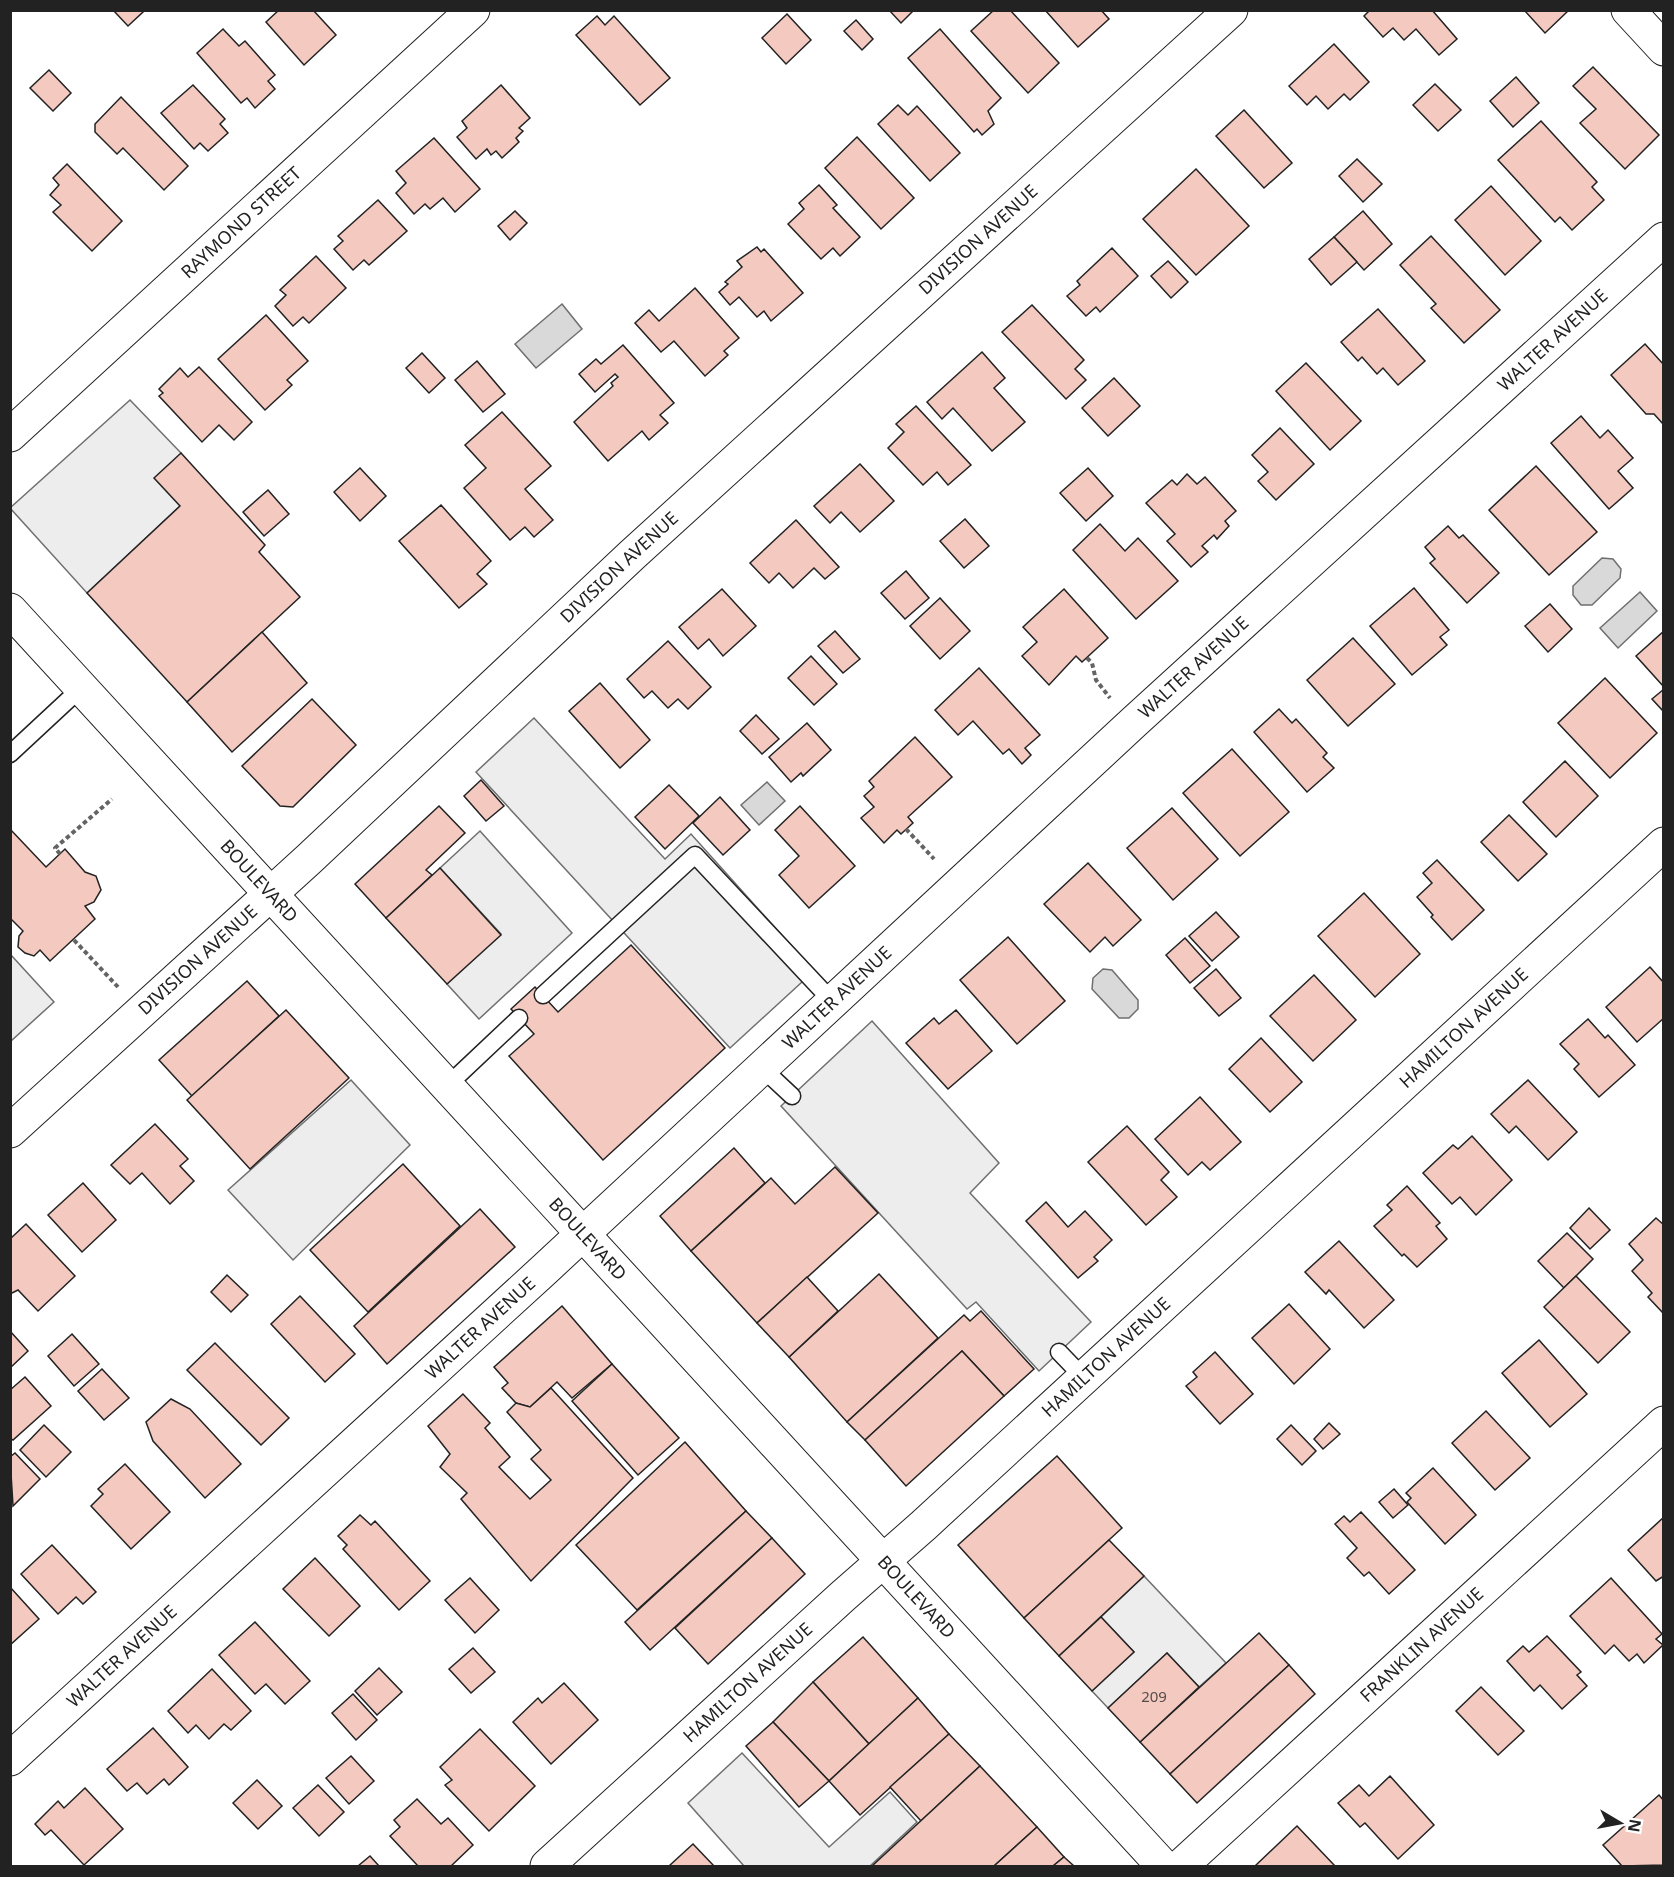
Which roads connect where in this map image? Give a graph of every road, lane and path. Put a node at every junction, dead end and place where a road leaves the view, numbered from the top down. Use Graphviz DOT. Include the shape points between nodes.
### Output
graph roads {
  1 [pos="472,10"];
  2 [pos="1231,10"];
  3 [pos="1628,10"];
  4 [pos="1664,49"];
  5 [pos="1664,239"];
  6 [pos="10,435"];
  7 [pos="10,610"];
  8 [pos="1087,658"];
  9 [pos="81,688"];
  10 [pos="1114,702"];
  11 [pos="10,754"];
  12 [pos="112,799"];
  13 [pos="906,829"];
  14 [pos="1664,844"];
  15 [pos="60,854"];
  16 [pos="938,863"];
  17 [pos="272,892"];
  18 [pos="74,940"];
  19 [pos="543,995"];
  20 [pos="832,1001"];
  21 [pos="141,1011"];
  22 [pos="519,1018"];
  23 [pos="761,1068"];
  24 [pos="448,1085"];
  25 [pos="792,1096"];
  26 [pos="10,1131"];
  27 [pos="581,1234"];
  28 [pos="1059,1352"];
  29 [pos="1083,1377"];
  30 [pos="1664,1423"];
  31 [pos="883,1560"];
  32 [pos="10,1759"];
  33 [pos="547,1866"];
  34 [pos="1163,1866"];
  35 [pos="1181,1866"];
  1 -- 6 [label="street, RAYMOND STREET"];
  2 -- 17 [label="street, DIVISION AVENUE" via="616,570"];
  3 -- 4 [label="street"];
  5 -- 20 [label="street, WALTER AVENUE"];
  7 -- 9 [label="street, BOULEVARD"];
  8 -- 10 [label="path" via="1096,680"];
  9 -- 11 [label="lane"];
  9 -- 17 [label="street, BOULEVARD"];
  12 -- 15 [label="path" via="54,848"];
  13 -- 16 [label="path"];
  14 -- 29 [label="street, HAMILTON AVENUE"];
  17 -- 21 [label="street, DIVISION AVENUE"];
  17 -- 24 [label="street, BOULEVARD"];
  18 -- 21 [label="path"];
  19 -- 20 [label="lane" via="695,855"];
  20 -- 23 [label="street, WALTER AVENUE"];
  21 -- 26 [label="street, DIVISION AVENUE"];
  22 -- 24 [label="lane"];
  23 -- 25 [label="lane"];
  23 -- 27 [label="street, WALTER AVENUE"];
  24 -- 27 [label="street, BOULEVARD"];
  27 -- 31 [label="street, BOULEVARD"];
  27 -- 32 [label="street, WALTER AVENUE"];
  28 -- 29 [label="lane"];
  29 -- 31 [label="street, HAMILTON AVENUE"];
  30 -- 35 [label="street, FRANKLIN AVENUE"];
  31 -- 33 [label="street, HAMILTON AVENUE"];
  31 -- 34 [label="street, BOULEVARD"];
}
